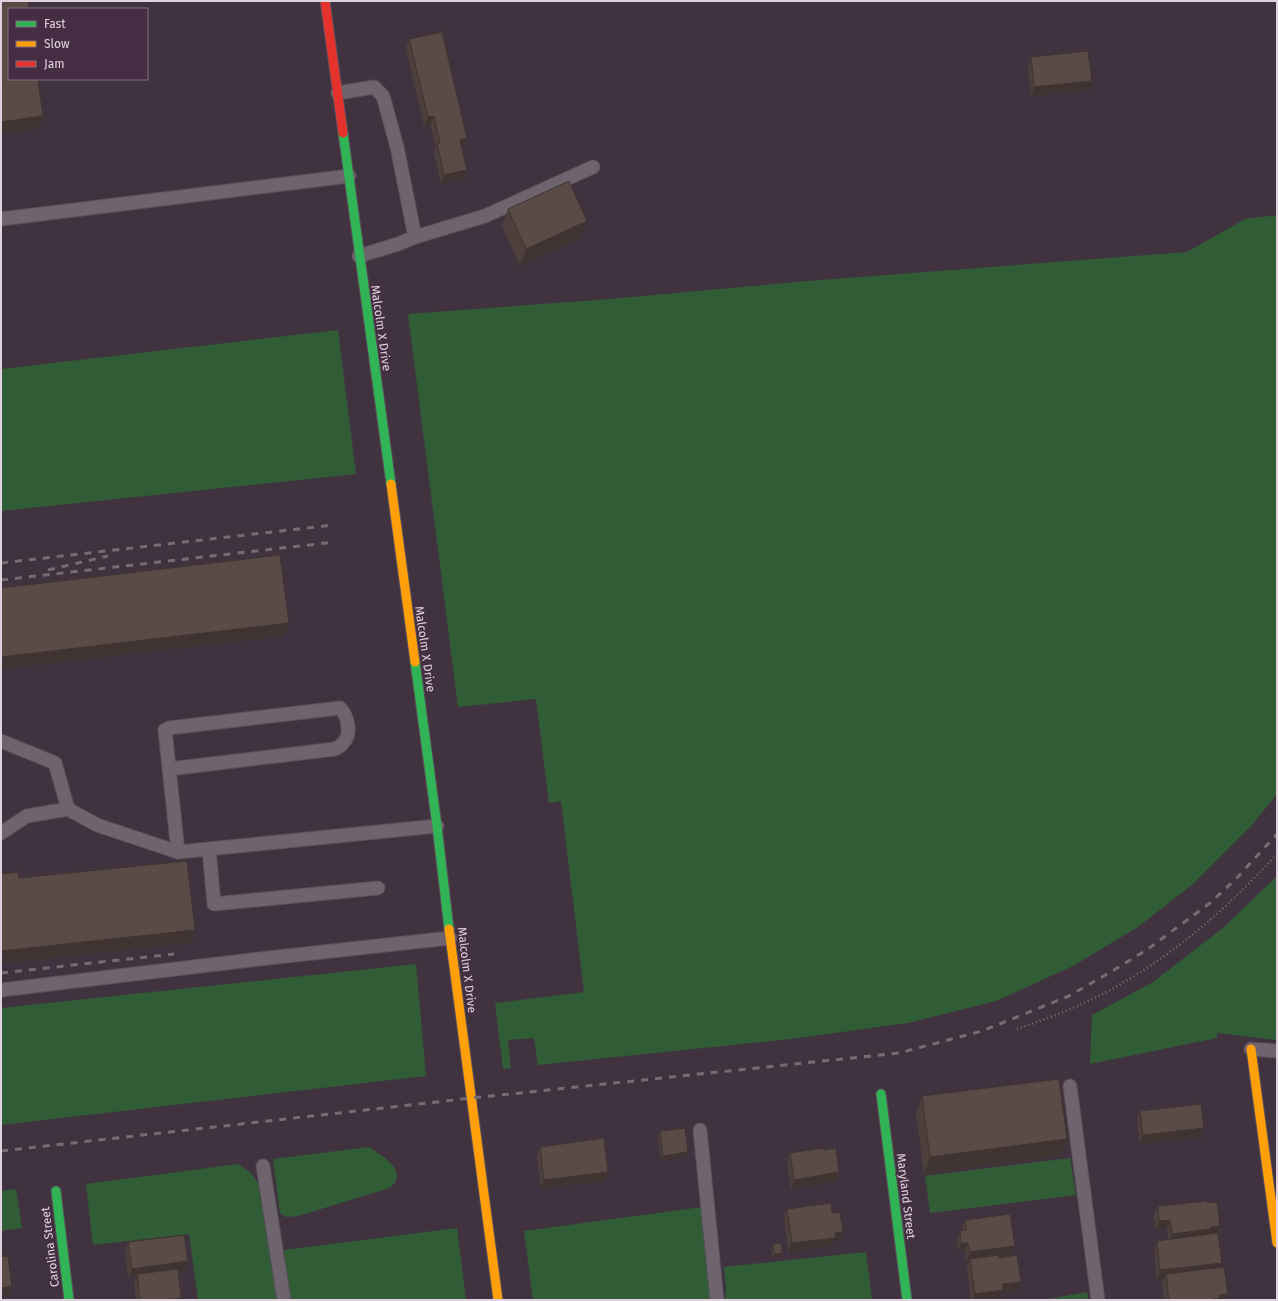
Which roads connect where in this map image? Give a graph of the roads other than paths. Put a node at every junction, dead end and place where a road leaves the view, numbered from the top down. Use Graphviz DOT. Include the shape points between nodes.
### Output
graph roads {
  1 [pos="326,1"];
  2 [pos="338,93"];
  3 [pos="593,167"];
  4 [pos="349,176"];
  5 [pos="1,219"];
  6 [pos="415,237"];
  7 [pos="359,256"];
  8 [pos="1,741"];
  9 [pos="169,769"];
  10 [pos="68,809"];
  11 [pos="437,826"];
  12 [pos="1,833"];
  13 [pos="209,849"];
  14 [pos="178,852"];
  15 [pos="378,888"];
  16 [pos="450,938"];
  17 [pos="1,990"];
  18 [pos="1252,1049"];
  19 [pos="1277,1051"];
  20 [pos="1070,1086"];
  21 [pos="881,1094"];
  22 [pos="700,1130"];
  23 [pos="263,1166"];
  24 [pos="56,1191"];
  25 [pos="1277,1243"];
  26 [pos="69,1300"];
  27 [pos="284,1300"];
  28 [pos="498,1300"];
  29 [pos="718,1300"];
  30 [pos="908,1300"];
  31 [pos="1098,1300"];
  1 -- 2 [label="street, Malcolm X Drive"];
  2 -- 4 [label="street, Malcolm X Drive"];
  2 -- 6 [label="lane" via="374,87 383,96 397,148"];
  3 -- 6 [label="lane" via="485,216"];
  4 -- 5 [label="lane"];
  4 -- 7 [label="street, Malcolm X Drive"];
  6 -- 7 [label="lane"];
  7 -- 11 [label="street, Malcolm X Drive"];
  8 -- 10 [label="lane" via="55,762"];
  9 -- 9 [label="lane" via="165,730 169,728 340,708 347,718 347,736 343,744 336,749"];
  9 -- 14 [label="lane"];
  10 -- 12 [label="lane" via="27,816"];
  10 -- 14 [label="lane" via="97,825"];
  11 -- 13 [label="lane"];
  11 -- 16 [label="street, Malcolm X Drive"];
  13 -- 14 [label="lane"];
  13 -- 15 [label="lane" via="214,904"];
  16 -- 17 [label="lane"];
  16 -- 28 [label="street, Malcolm X Drive"];
  18 -- 19 [label="lane"];
  18 -- 25 [label="street"];
  20 -- 31 [label="lane"];
  21 -- 30 [label="street, Maryland Street"];
  22 -- 29 [label="lane"];
  23 -- 27 [label="lane"];
  24 -- 26 [label="street, Carolina Street"];
}
